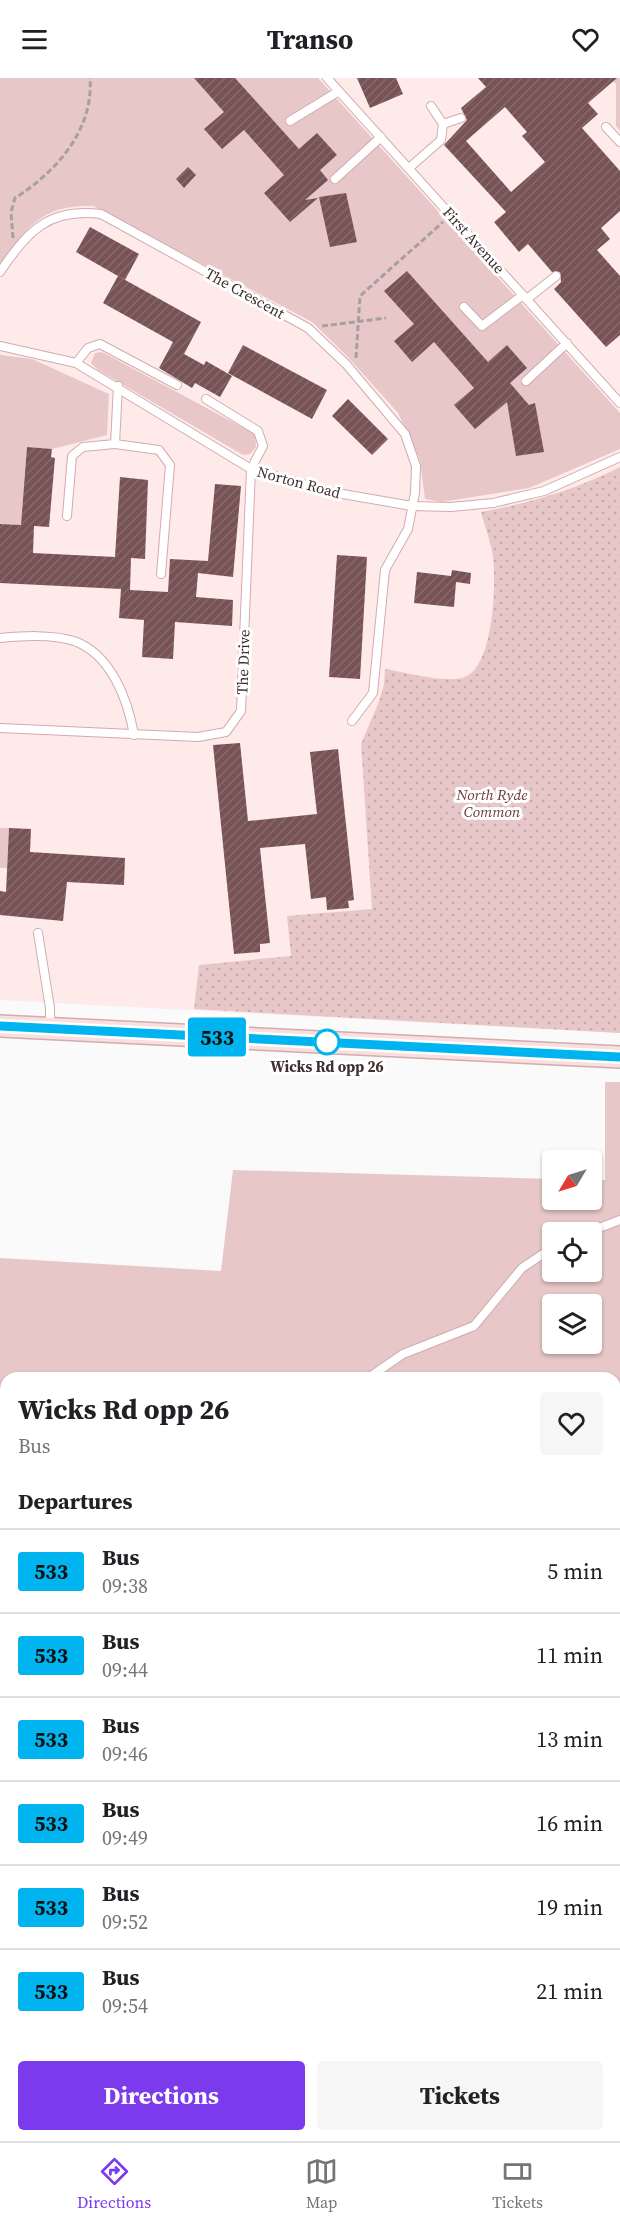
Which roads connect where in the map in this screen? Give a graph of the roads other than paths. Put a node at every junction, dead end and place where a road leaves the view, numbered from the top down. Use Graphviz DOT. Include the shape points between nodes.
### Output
graph roads {
  1 [pos="327,78"];
  2 [pos="339,91"];
  3 [pos="431,106"];
  4 [pos="460,118"];
  5 [pos="290,121"];
  6 [pos="443,124"];
  7 [pos="606,127"];
  8 [pos="381,137"];
  9 [pos="620,142"];
  10 [pos="409,168"];
  11 [pos="335,179"];
  12 [pos="0,272"];
  13 [pos="556,276"];
  14 [pos="525,297"];
  15 [pos="464,307"];
  16 [pos="567,344"];
  17 [pos="0,346"];
  18 [pos="76,363"];
  19 [pos="526,381"];
  20 [pos="177,385"];
  21 [pos="118,386"];
  22 [pos="206,399"];
  23 [pos="620,403"];
  24 [pos="115,444"];
  25 [pos="620,456"];
  26 [pos="251,469"];
  27 [pos="412,506"];
  28 [pos="67,516"];
  29 [pos="161,574"];
  30 [pos="0,638"];
  31 [pos="352,721"];
  32 [pos="0,728"];
  33 [pos="134,735"];
  34 [pos="38,933"];
  35 [pos="0,1026"];
  36 [pos="50,1029"];
  37 [pos="620,1057"];
  38 [pos="620,1220"];
  39 [pos="602,1227"];
  40 [pos="542,1255"];
  41 [pos="377,1372"];
  1 -- 2 [label="lane, First Avenue"];
  2 -- 5 [label="lane"];
  2 -- 8 [label="lane, First Avenue"];
  3 -- 6 [label="lane"];
  4 -- 6 [label="lane"];
  6 -- 10 [label="lane" via="441,140"];
  7 -- 9 [label="lane"];
  8 -- 10 [label="lane, First Avenue"];
  8 -- 11 [label="lane"];
  10 -- 14 [label="lane, First Avenue"];
  12 -- 27 [label="lane, The Crescent" via="13,253 50,218 76,211 101,214 308,328 399,424 410,444 416,480"];
  13 -- 14 [label="lane"];
  14 -- 15 [label="lane" via="482,326"];
  14 -- 16 [label="lane, First Avenue"];
  16 -- 19 [label="lane"];
  16 -- 23 [label="lane, First Avenue"];
  17 -- 18 [label="lane, Norton Road"];
  18 -- 20 [label="lane" via="88,348 100,345"];
  18 -- 21 [label="lane, Norton Road"];
  21 -- 24 [label="lane"];
  21 -- 26 [label="lane, Norton Road"];
  22 -- 26 [label="lane" via="258,431 263,446"];
  24 -- 28 [label="lane" via="83,447 72,456"];
  24 -- 29 [label="lane" via="159,450 170,465"];
  25 -- 27 [label="lane, Norton Road" via="544,491 493,503"];
  26 -- 27 [label="lane, Norton Road" via="331,492"];
  26 -- 33 [label="lane, The Drive" via="241,711 226,732 198,737"];
  27 -- 31 [label="lane, The Crescent" via="408,529 385,570 373,693"];
  30 -- 33 [label="lane" via="31,636 75,642 96,656 125,696"];
  32 -- 33 [label="lane, The Drive"];
  34 -- 36 [label="lane"];
  35 -- 36 [label="main road"];
  36 -- 37 [label="main road"];
  38 -- 39 [label="lane"];
  40 -- 41 [label="lane" via="522,1269 474,1326 403,1354"];
}
